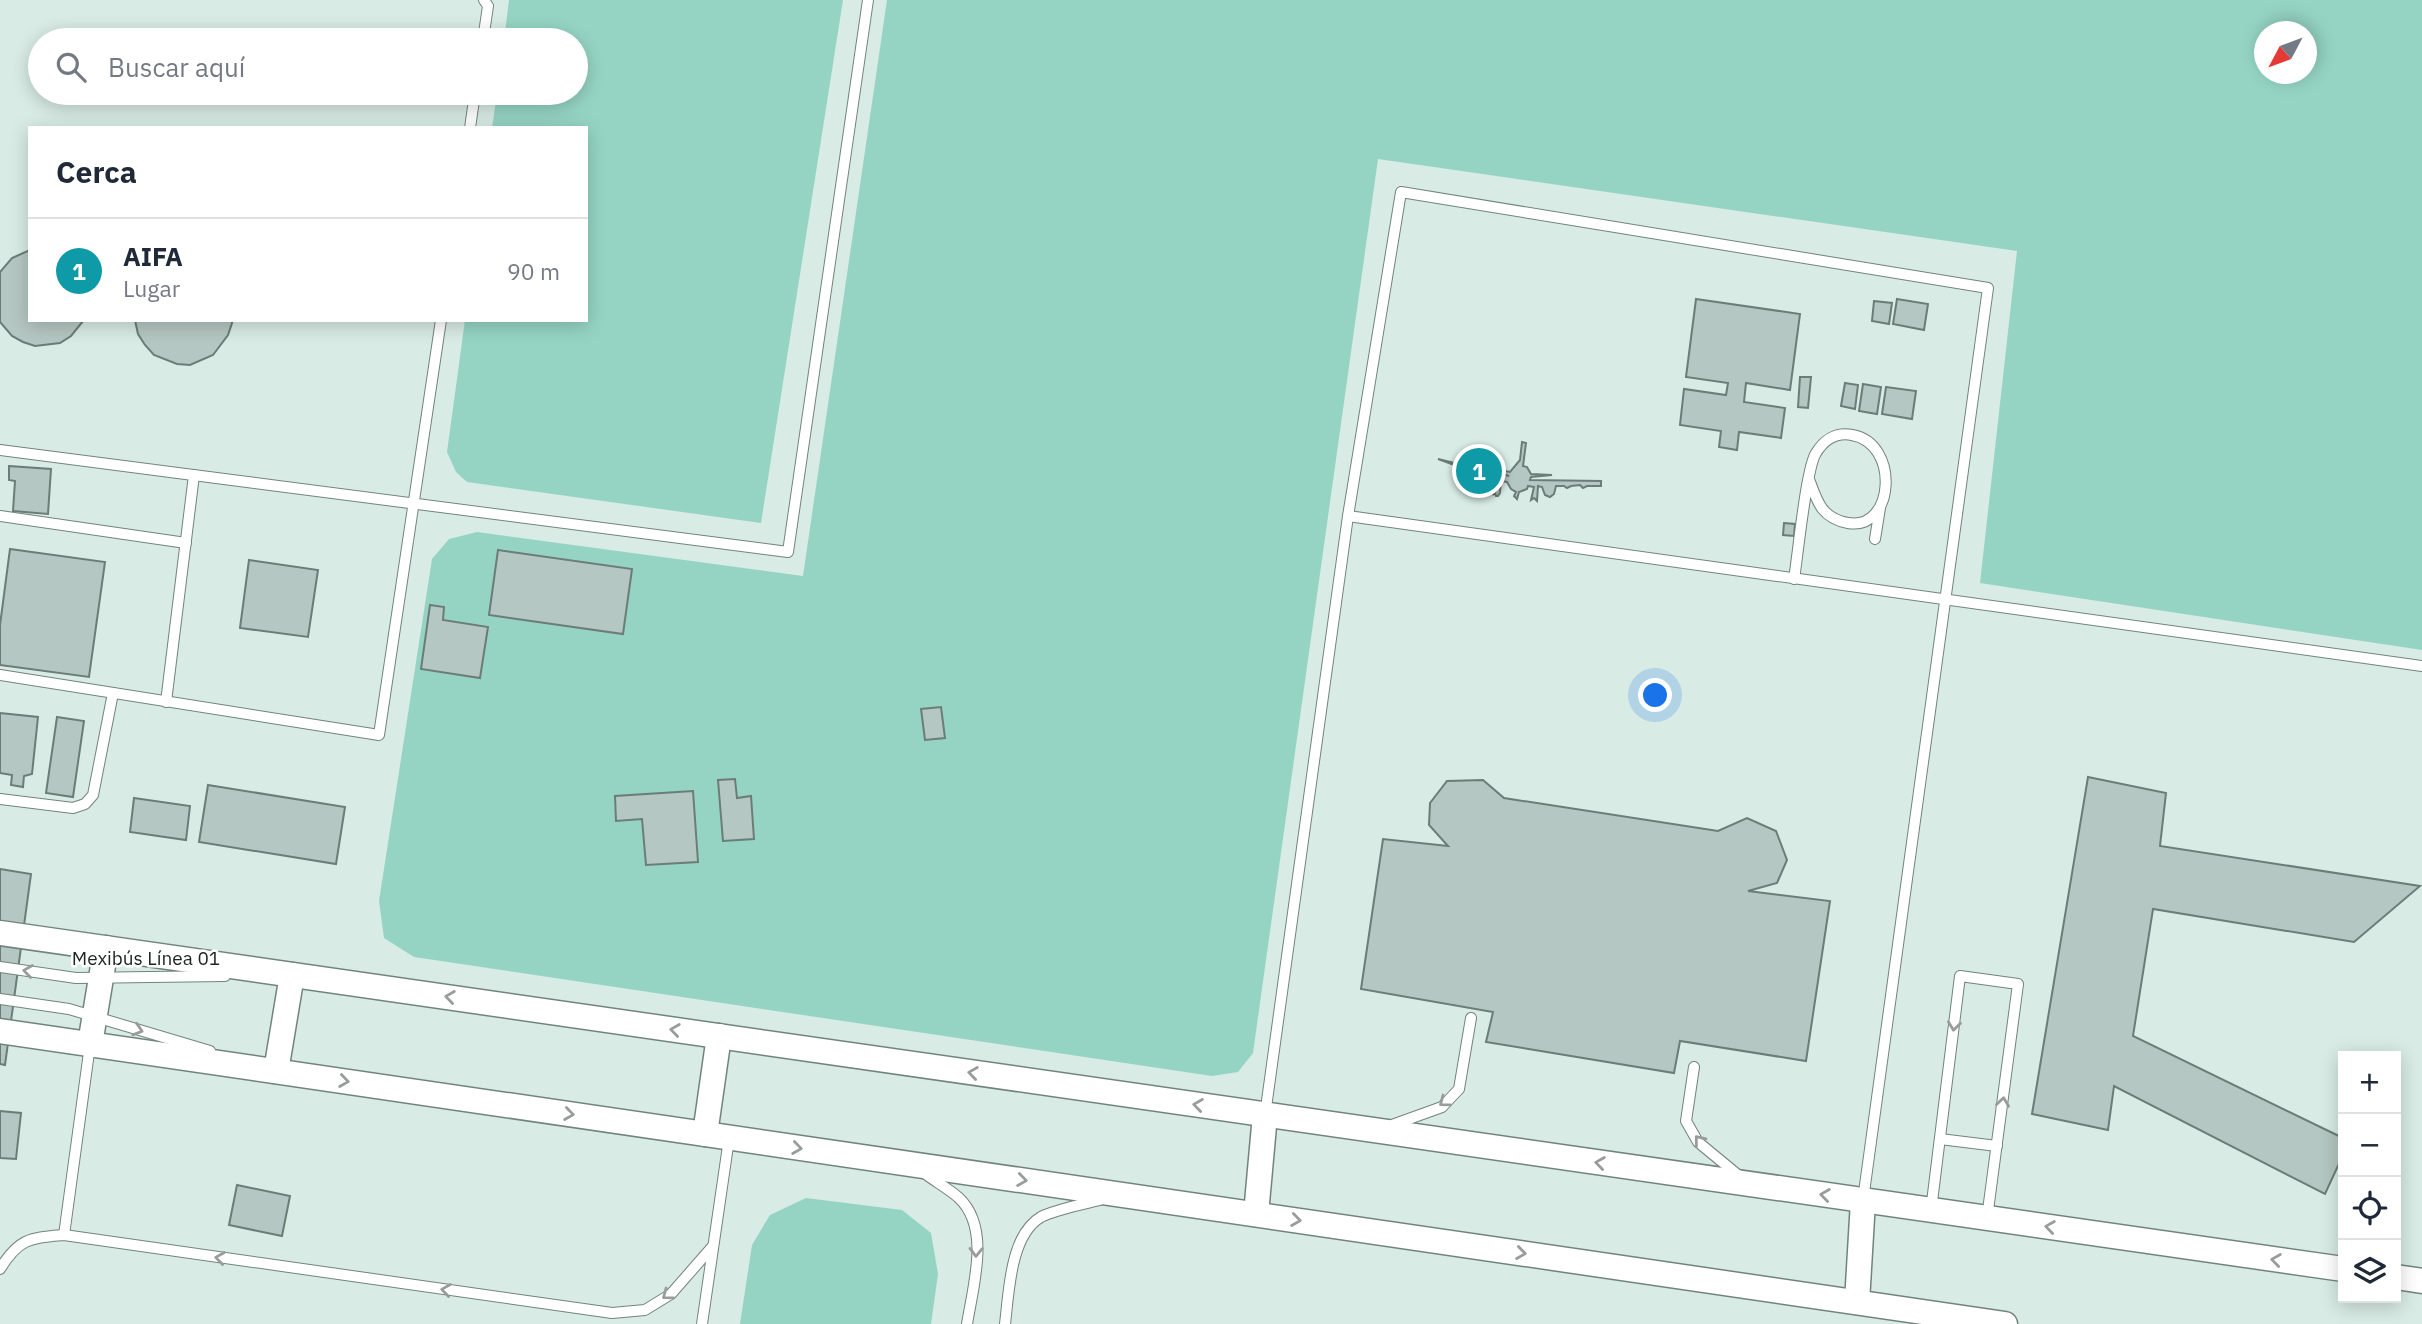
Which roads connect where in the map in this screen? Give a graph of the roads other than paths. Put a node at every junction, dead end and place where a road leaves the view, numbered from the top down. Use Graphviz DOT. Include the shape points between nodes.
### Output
graph roads {
  1 [pos="484,0"];
  2 [pos="868,0"];
  3 [pos="485,28"];
  4 [pos="473,105"];
  5 [pos="470,126"];
  6 [pos="441,322"];
  7 [pos="0,450"];
  8 [pos="194,475"];
  9 [pos="1809,479"];
  10 [pos="414,504"];
  11 [pos="1880,507"];
  12 [pos="0,516"];
  13 [pos="1348,516"];
  14 [pos="1875,539"];
  15 [pos="186,543"];
  16 [pos="1794,579"];
  17 [pos="1945,601"];
  18 [pos="2422,666"];
  19 [pos="0,675"];
  20 [pos="113,693"];
  21 [pos="166,702"];
  22 [pos="0,799"];
  23 [pos="0,933"];
  24 [pos="106,948"];
  25 [pos="0,967"];
  26 [pos="292,975"];
  27 [pos="101,978"];
  28 [pos="0,999"];
  29 [pos="95,1017"];
  30 [pos="1471,1018"];
  31 [pos="0,1031"];
  32 [pos="719,1036"];
  33 [pos="90,1044"];
  34 [pos="1694,1067"];
  35 [pos="276,1071"];
  36 [pos="1265,1115"];
  37 [pos="1377,1131"];
  38 [pos="705,1134"];
  39 [pos="729,1139"];
  40 [pos="1940,1139"];
  41 [pos="1997,1146"];
  42 [pos="911,1164"];
  43 [pos="1750,1184"];
  44 [pos="1118,1194"];
  45 [pos="1863,1201"];
  46 [pos="1931,1210"];
  47 [pos="1256,1214"];
  48 [pos="1987,1218"];
  49 [pos="64,1236"];
  50 [pos="713,1246"];
  51 [pos="2338,1268"];
  52 [pos="0,1269"];
  53 [pos="2401,1278"];
  54 [pos="2422,1281"];
  55 [pos="1857,1302"];
  56 [pos="702,1324"];
  57 [pos="967,1324"];
  58 [pos="1004,1324"];
  59 [pos="2005,1324"];
  1 -- 3 [label="lane" via="488,6"];
  2 -- 10 [label="lane" via="788,552"];
  4 -- 5 [label="lane"];
  6 -- 10 [label="lane"];
  7 -- 8 [label="lane"];
  8 -- 10 [label="lane"];
  8 -- 15 [label="lane"];
  9 -- 11 [label="lane" via="1814,498 1830,518 1855,524 1872,517"];
  9 -- 11 [label="lane" via="1811,460 1827,440 1847,434 1869,441 1883,464 1885,496"];
  9 -- 16 [label="lane"];
  10 -- 21 [label="lane" via="379,735"];
  11 -- 14 [label="lane"];
  12 -- 15 [label="lane"];
  13 -- 16 [label="lane"];
  13 -- 17 [label="lane" via="1401,192 1988,288"];
  13 -- 36 [label="lane"];
  15 -- 21 [label="lane"];
  16 -- 17 [label="lane"];
  17 -- 18 [label="lane"];
  17 -- 45 [label="lane"];
  19 -- 20 [label="lane"];
  20 -- 21 [label="lane"];
  20 -- 22 [label="lane" via="93,795 85,804 73,808"];
  23 -- 24 [label="street"];
  24 -- 26 [label="street"];
  24 -- 27 [label="street"];
  27 -- 25 [label="lane, Mexibús Línea 01, one-way"];
  26 -- 27 [label="lane, Mexibús Línea 01"];
  32 -- 26 [label="street, one-way"];
  26 -- 35 [label="street"];
  27 -- 29 [label="street"];
  28 -- 29 [label="lane"];
  29 -- 33 [label="street"];
  29 -- 35 [label="lane, one-way"];
  30 -- 37 [label="lane, one-way" via="1459,1089 1442,1107"];
  31 -- 33 [label="street"];
  36 -- 32 [label="street, one-way"];
  32 -- 38 [label="street"];
  33 -- 35 [label="street"];
  33 -- 49 [label="lane"];
  43 -- 34 [label="lane, one-way" via="1698,1142 1686,1121"];
  35 -- 38 [label="street, one-way"];
  36 -- 37 [label="street"];
  36 -- 47 [label="street"];
  43 -- 37 [label="street, one-way"];
  38 -- 39 [label="street"];
  39 -- 42 [label="street, one-way"];
  39 -- 50 [label="lane"];
  40 -- 41 [label="lane"];
  41 -- 40 [label="lane, one-way" via="2018,984 1961,976"];
  40 -- 46 [label="lane"];
  41 -- 48 [label="lane"];
  42 -- 44 [label="street, one-way"];
  42 -- 57 [label="lane, one-way" via="960,1199 975,1224 977,1254"];
  45 -- 43 [label="street, one-way"];
  44 -- 47 [label="street"];
  44 -- 58 [label="lane" via="1041,1217 1023,1235 1013,1263"];
  45 -- 46 [label="street"];
  45 -- 55 [label="street"];
  46 -- 48 [label="street"];
  47 -- 55 [label="street, one-way"];
  51 -- 48 [label="street, one-way"];
  50 -- 49 [label="lane, one-way" via="671,1294 645,1310 612,1313"];
  49 -- 52 [label="lane" via="30,1238 11,1250"];
  50 -- 56 [label="lane"];
  53 -- 54 [label="street"];
  55 -- 59 [label="street"];
}
